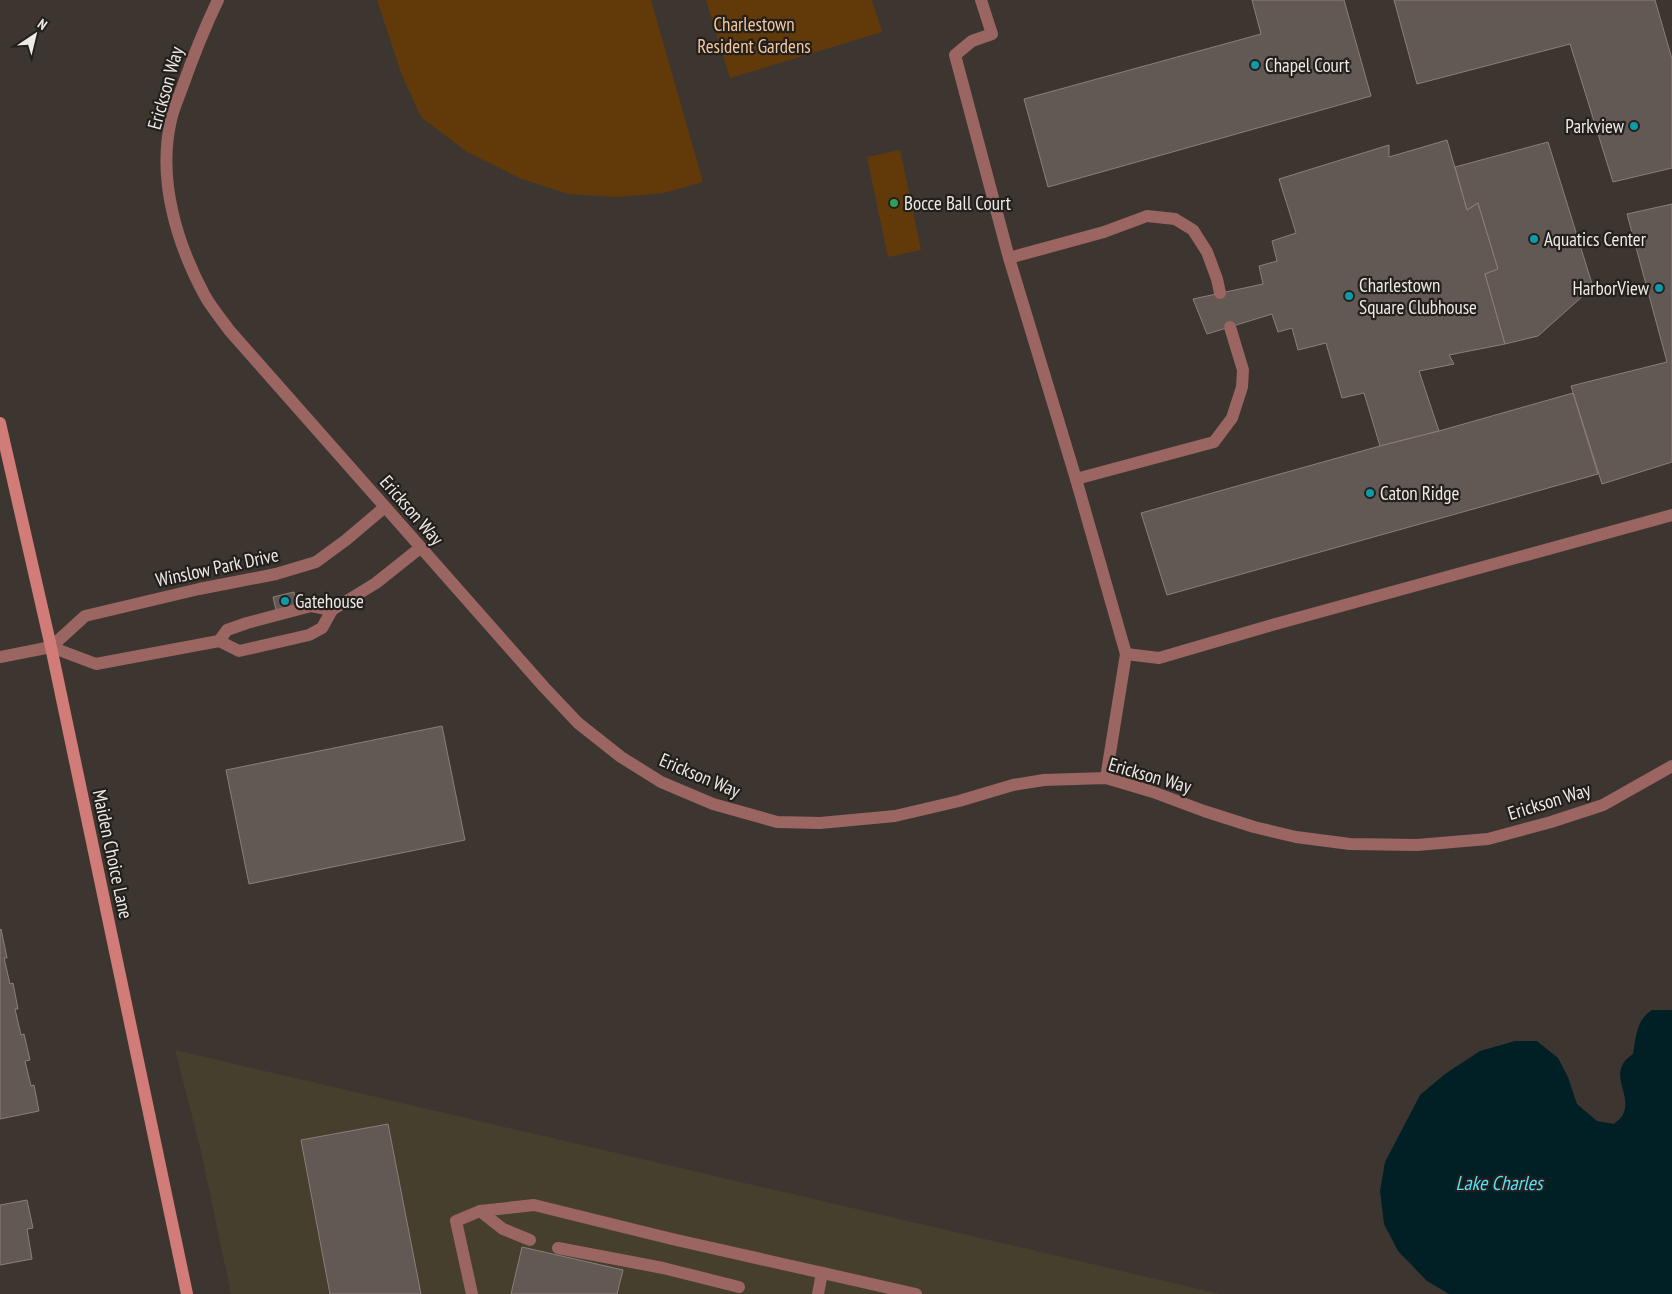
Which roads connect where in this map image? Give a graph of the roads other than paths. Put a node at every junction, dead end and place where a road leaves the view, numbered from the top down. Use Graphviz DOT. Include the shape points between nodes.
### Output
graph roads {
  1 [pos="218,0"];
  2 [pos="982,0"];
  3 [pos="1009,258"];
  4 [pos="1220,293"];
  5 [pos="1230,327"];
  6 [pos="0,423"];
  7 [pos="1076,479"];
  8 [pos="385,507"];
  9 [pos="1672,515"];
  10 [pos="420,548"];
  11 [pos="332,610"];
  12 [pos="218,641"];
  13 [pos="51,647"];
  14 [pos="1126,654"];
  15 [pos="0,657"];
  16 [pos="1672,766"];
  17 [pos="1106,778"];
  18 [pos="480,1211"];
  19 [pos="530,1240"];
  20 [pos="558,1248"];
  21 [pos="822,1273"];
  22 [pos="739,1287"];
  23 [pos="187,1294"];
  24 [pos="472,1294"];
  25 [pos="818,1294"];
  26 [pos="916,1294"];
  1 -- 8 [label="street, Erickson Way" via="198,42 171,120 167,153 168,187 175,225 206,298 229,330"];
  2 -- 3 [label="street" via="992,34 972,41 955,55"];
  3 -- 4 [label="street" via="1104,232 1148,216 1175,219 1193,230 1207,252"];
  3 -- 7 [label="street"];
  5 -- 7 [label="street" via="1243,370 1242,387 1232,418 1214,442"];
  6 -- 13 [label="main road, Maiden Choice Lane"];
  7 -- 14 [label="street"];
  8 -- 10 [label="street, Erickson Way"];
  8 -- 13 [label="street, Winslow Park Drive" via="316,562 276,574 199,588 85,616"];
  9 -- 14 [label="street" via="1159,658"];
  10 -- 11 [label="street" via="376,583"];
  10 -- 17 [label="street, Erickson Way" via="578,723 621,757 661,782 713,804 777,822 820,823 895,816 1044,780"];
  11 -- 12 [label="street" via="311,606 247,623 227,630"];
  11 -- 12 [label="street" via="322,628 309,635 239,650"];
  12 -- 13 [label="street" via="96,664"];
  13 -- 15 [label="street"];
  13 -- 23 [label="main road, Maiden Choice Lane"];
  14 -- 17 [label="street"];
  16 -- 17 [label="street, Erickson Way" via="1602,805 1551,822 1488,839 1417,845 1350,844 1296,837 1254,827"];
  18 -- 19 [label="street" via="503,1229"];
  18 -- 21 [label="street" via="534,1205"];
  18 -- 24 [label="street" via="456,1220"];
  20 -- 22 [label="street"];
  21 -- 25 [label="street"];
  21 -- 26 [label="street"];
}
